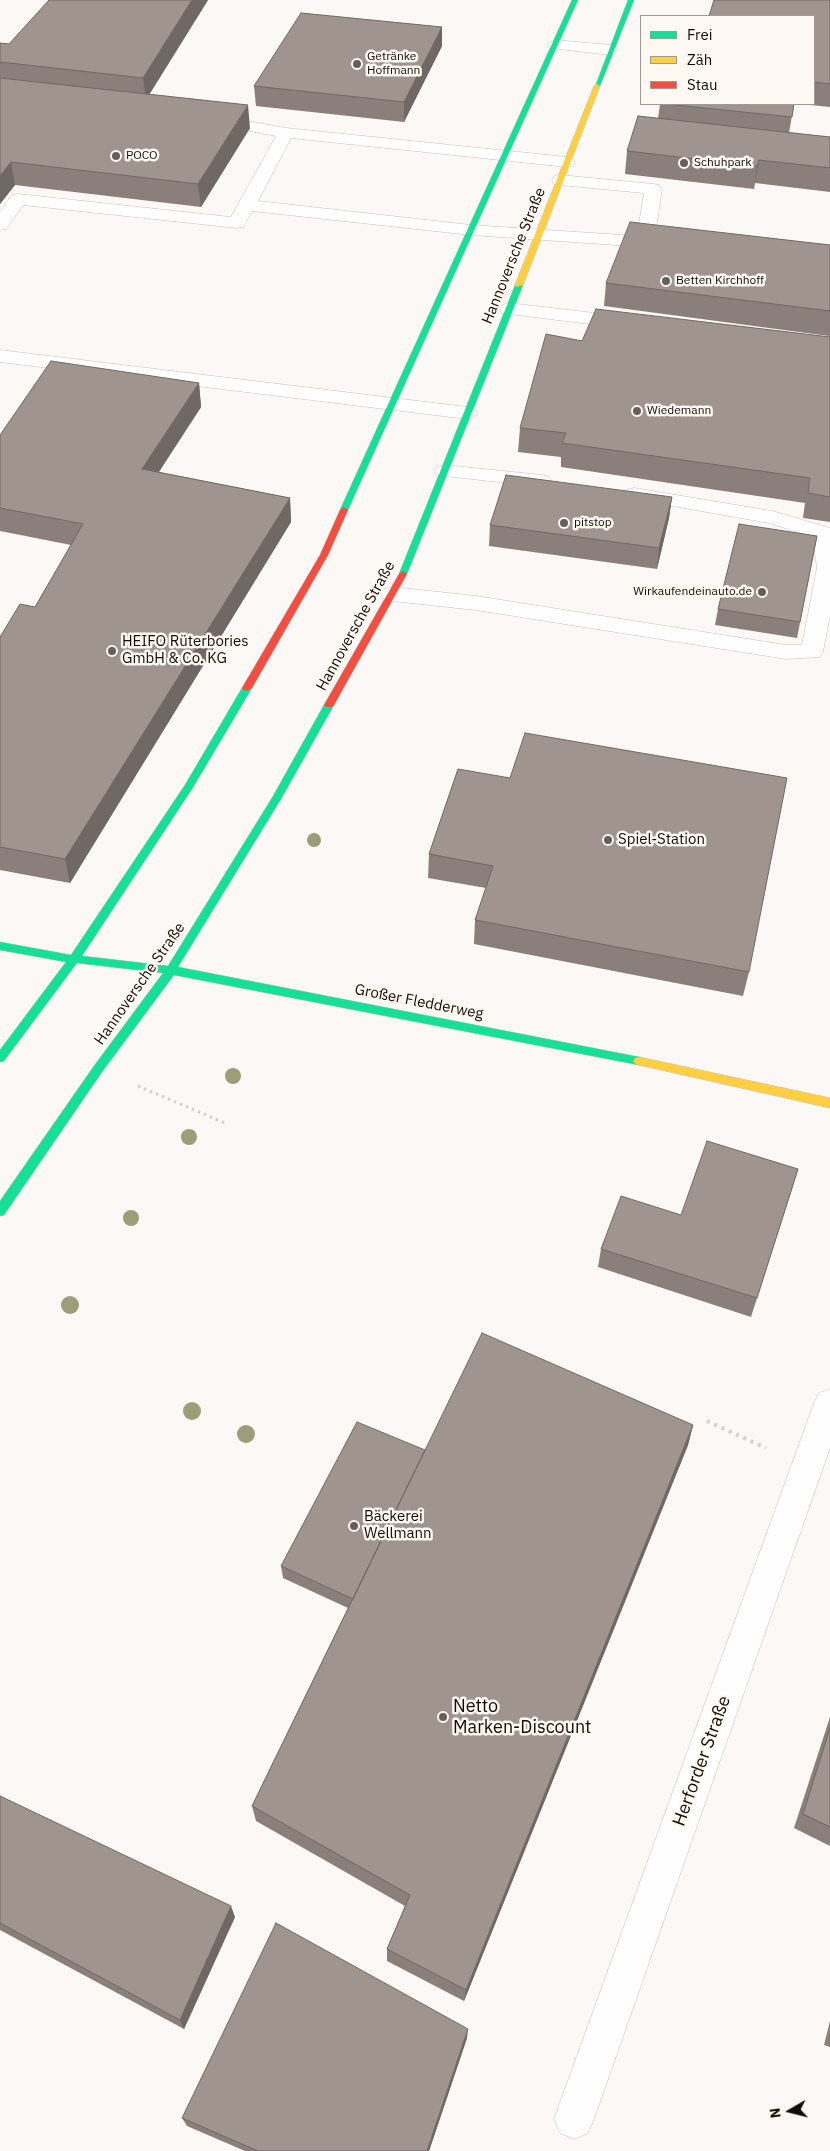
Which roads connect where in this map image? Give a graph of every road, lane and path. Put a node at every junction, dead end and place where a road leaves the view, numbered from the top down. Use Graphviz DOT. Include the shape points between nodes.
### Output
graph roads {
  1 [pos="574,0"];
  2 [pos="632,0"];
  3 [pos="555,45"];
  4 [pos="611,50"];
  5 [pos="202,118"];
  6 [pos="286,133"];
  7 [pos="505,156"];
  8 [pos="567,162"];
  9 [pos="560,180"];
  10 [pos="247,205"];
  11 [pos="0,225"];
  12 [pos="471,230"];
  13 [pos="541,234"];
  14 [pos="509,309"];
  15 [pos="645,325"];
  16 [pos="0,356"];
  17 [pos="392,404"];
  18 [pos="467,413"];
  19 [pos="444,470"];
  20 [pos="558,482"];
  21 [pos="616,490"];
  22 [pos="392,594"];
  23 [pos="0,946"];
  24 [pos="74,959"];
  25 [pos="171,970"];
  26 [pos="0,1058"];
  27 [pos="98,1069"];
  28 [pos="830,1103"];
  29 [pos="225,1123"];
  30 [pos="0,1211"];
  31 [pos="830,1402"];
  32 [pos="707,1421"];
  33 [pos="808,1466"];
  34 [pos="574,2119"];
  1 -- 3 [label="main road"];
  2 -- 4 [label="main road, Hannoversche Straße"];
  3 -- 4 [label="street"];
  3 -- 7 [label="main road"];
  4 -- 8 [label="main road, Hannoversche Straße"];
  5 -- 6 [label="street"];
  6 -- 7 [label="street"];
  6 -- 10 [label="street"];
  7 -- 8 [label="street"];
  7 -- 12 [label="main road"];
  8 -- 9 [label="main road, Hannoversche Straße"];
  9 -- 13 [label="main road, Hannoversche Straße"];
  9 -- 13 [label="street" via="653,189 644,242"];
  10 -- 11 [label="street" via="237,223 18,199"];
  10 -- 12 [label="street"];
  12 -- 13 [label="street"];
  12 -- 17 [label="main road"];
  13 -- 14 [label="main road, Hannoversche Straße"];
  14 -- 15 [label="street"];
  14 -- 18 [label="main road, Hannoversche Straße"];
  16 -- 17 [label="street"];
  17 -- 18 [label="street"];
  17 -- 24 [label="main road" via="324,555 189,787"];
  18 -- 19 [label="main road, Hannoversche Straße"];
  19 -- 20 [label="street"];
  19 -- 22 [label="main road, Hannoversche Straße"];
  21 -- 22 [label="street" via="772,517 822,533 828,568 812,652 786,652 476,602"];
  22 -- 25 [label="main road, Hannoversche Straße" via="276,799"];
  23 -- 24 [label="main road, Großer Fledderweg"];
  24 -- 25 [label="main road, Großer Fledderweg"];
  24 -- 26 [label="main road"];
  25 -- 27 [label="main road, Hannoversche Straße"];
  25 -- 28 [label="main road, Großer Fledderweg" via="564,1045"];
  27 -- 29 [label="path"];
  27 -- 30 [label="main road, Hannoversche Straße"];
  31 -- 33 [label="street, Herforder Straße"];
  32 -- 33 [label="path"];
  33 -- 34 [label="street, Herforder Straße"];
}
